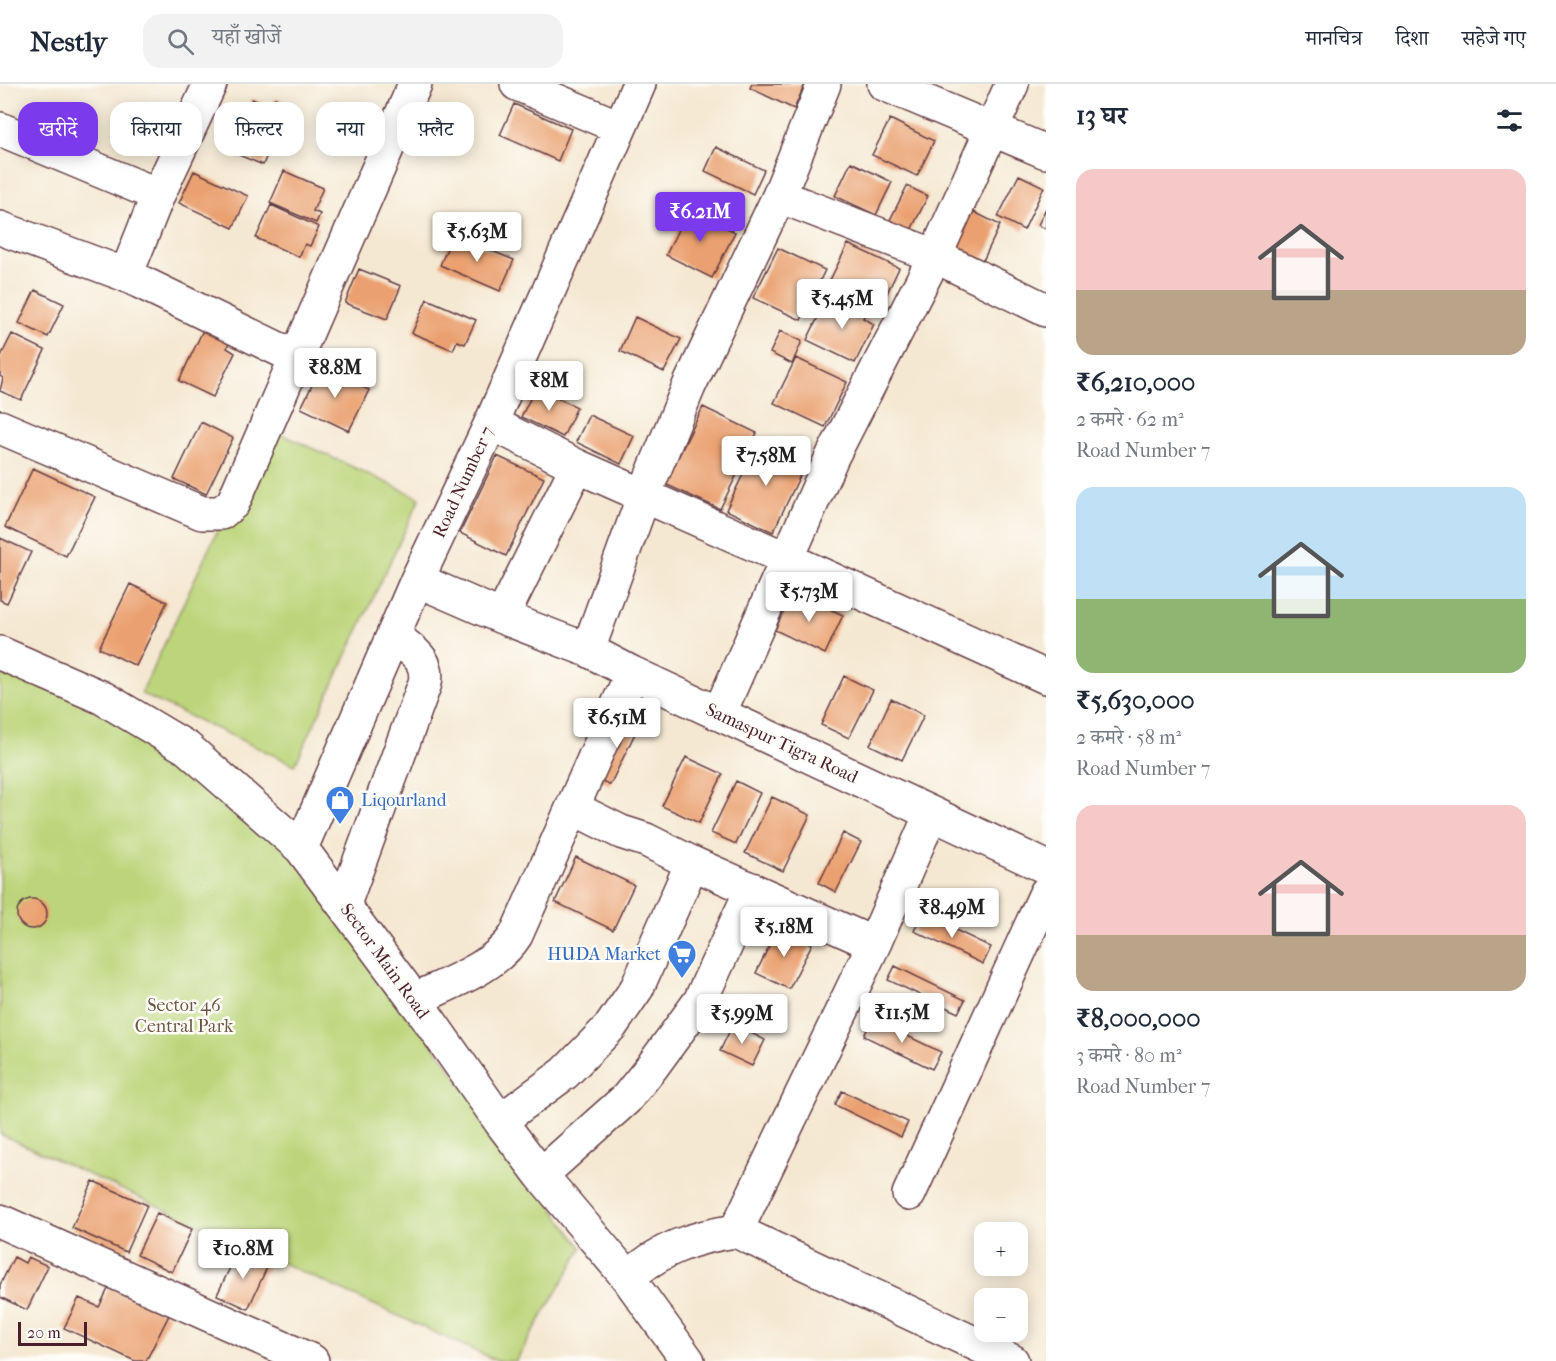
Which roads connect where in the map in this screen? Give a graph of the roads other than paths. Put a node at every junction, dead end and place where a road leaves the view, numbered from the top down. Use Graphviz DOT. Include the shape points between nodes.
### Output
graph roads {
  1 [pos="210,84"];
  2 [pos="415,84"];
  3 [pos="517,84"];
  4 [pos="639,84"];
  5 [pos="824,84"];
  6 [pos="884,84"];
  7 [pos="1012,84"];
  8 [pos="619,127"];
  9 [pos="0,129"];
  10 [pos="991,129"];
  11 [pos="1046,152"];
  12 [pos="158,195"];
  13 [pos="779,196"];
  14 [pos="0,228"];
  15 [pos="935,256"];
  16 [pos="126,275"];
  17 [pos="1046,310"];
  18 [pos="295,357"];
  19 [pos="491,423"];
  20 [pos="0,427"];
  21 [pos="577,466"];
  22 [pos="644,495"];
  23 [pos="787,559"];
  24 [pos="417,580"];
  25 [pos="502,617"];
  26 [pos="393,635"];
  27 [pos="588,650"];
  28 [pos="0,653"];
  29 [pos="632,673"];
  30 [pos="1046,677"];
  31 [pos="719,714"];
  32 [pos="573,808"];
  33 [pos="931,814"];
  34 [pos="301,848"];
  35 [pos="692,863"];
  36 [pos="1046,867"];
  37 [pos="752,889"];
  38 [pos="1046,893"];
  39 [pos="344,904"];
  40 [pos="874,944"];
  41 [pos="414,1000"];
  42 [pos="500,1121"];
  43 [pos="542,1175"];
  44 [pos="909,1194"];
  45 [pos="0,1221"];
  46 [pos="736,1231"];
  47 [pos="628,1278"];
  48 [pos="312,1361"];
  49 [pos="688,1361"];
  50 [pos="1012,1361"];
  1 -- 12 [label="street"];
  2 -- 18 [label="street"];
  3 -- 8 [label="street"];
  4 -- 8 [label="street, Road Number 7"];
  5 -- 13 [label="street"];
  6 -- 10 [label="street"];
  7 -- 10 [label="street"];
  8 -- 19 [label="street, Road Number 7"];
  9 -- 12 [label="street"];
  10 -- 11 [label="street"];
  10 -- 15 [label="street"];
  12 -- 16 [label="street"];
  13 -- 15 [label="street"];
  13 -- 22 [label="street" via="689,386"];
  14 -- 16 [label="street"];
  15 -- 17 [label="street"];
  15 -- 23 [label="street" via="832,457"];
  16 -- 18 [label="street"];
  18 -- 20 [label="street" via="233,503 221,513 202,513"];
  19 -- 21 [label="street"];
  19 -- 24 [label="street, Road Number 7"];
  21 -- 22 [label="street"];
  21 -- 25 [label="street"];
  22 -- 23 [label="street"];
  22 -- 27 [label="street"];
  23 -- 30 [label="street"];
  23 -- 31 [label="street"];
  24 -- 25 [label="street, Samaspur Tigra Road"];
  24 -- 26 [label="street, Road Number 7"];
  25 -- 27 [label="street, Samaspur Tigra Road"];
  26 -- 34 [label="street, Road Number 7"];
  26 -- 39 [label="street" via="424,662 428,671"];
  27 -- 29 [label="street, Samaspur Tigra Road"];
  28 -- 34 [label="street, Sector Main Road" via="104,698 187,748"];
  29 -- 31 [label="street, Samaspur Tigra Road"];
  29 -- 32 [label="street"];
  31 -- 33 [label="street, Samaspur Tigra Road"];
  32 -- 35 [label="street"];
  32 -- 41 [label="street" via="507,949"];
  33 -- 36 [label="street, Samaspur Tigra Road"];
  33 -- 40 [label="street"];
  34 -- 39 [label="street, Sector Main Road"];
  35 -- 37 [label="street"];
  35 -- 42 [label="street" via="637,988 611,1026 565,1073"];
  37 -- 40 [label="street"];
  37 -- 43 [label="street" via="700,1000 651,1068 626,1099"];
  38 -- 44 [label="street"];
  39 -- 41 [label="street, Sector Main Road"];
  40 -- 46 [label="street"];
  41 -- 42 [label="street, Sector Main Road"];
  42 -- 43 [label="street, Sector Main Road"];
  43 -- 47 [label="street, Sector Main Road"];
  45 -- 48 [label="street"];
  46 -- 47 [label="street" via="672,1247"];
  46 -- 50 [label="street"];
  47 -- 49 [label="street, Sector Main Road"];
}
